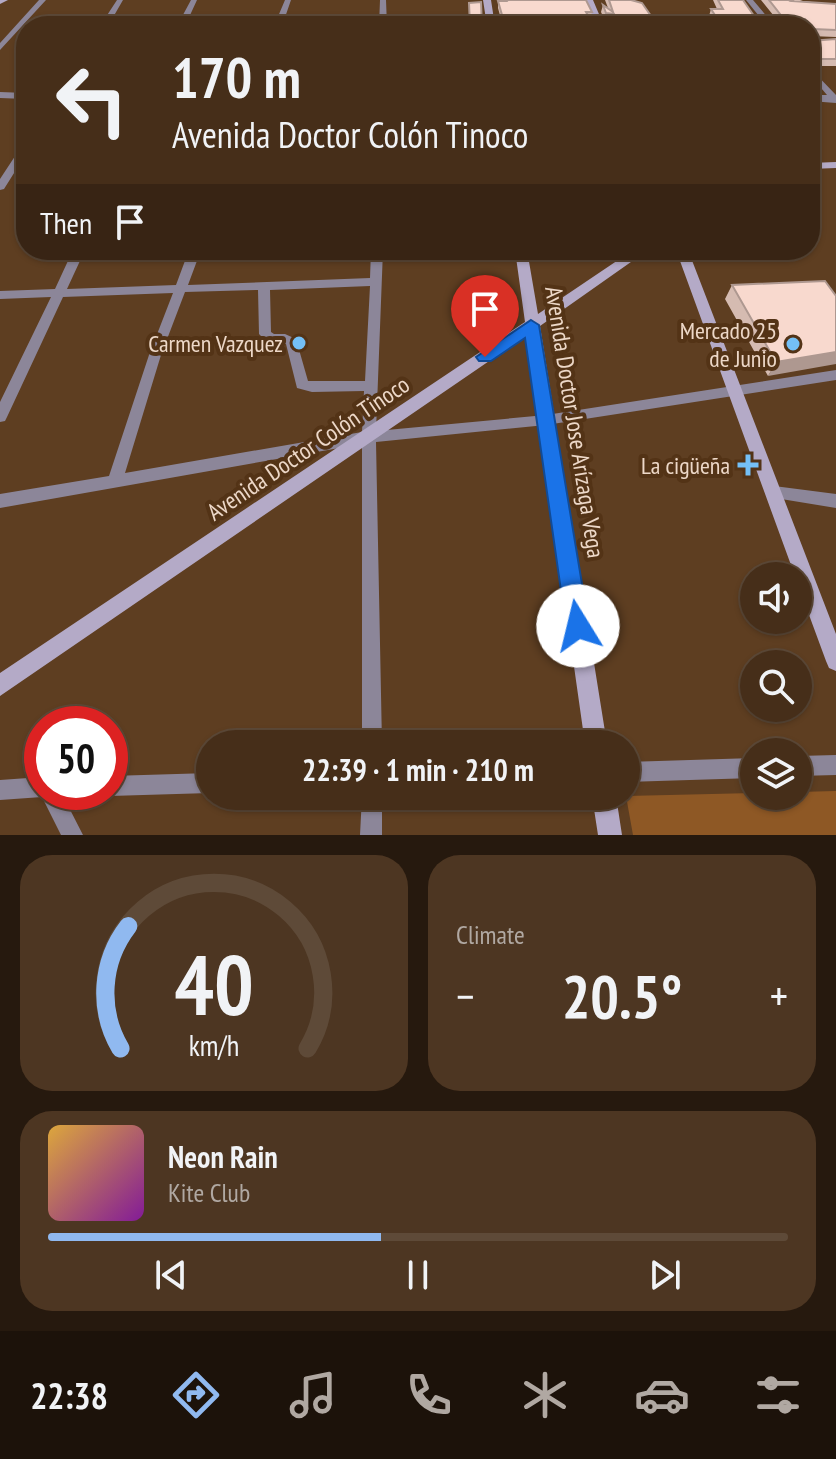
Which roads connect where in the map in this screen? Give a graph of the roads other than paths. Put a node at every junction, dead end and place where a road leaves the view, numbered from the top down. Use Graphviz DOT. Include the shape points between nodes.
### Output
graph roads {
  1 [pos="43,0"];
  2 [pos="749,0"];
  3 [pos="29,16"];
  4 [pos="763,16"];
  5 [pos="9,39"];
  6 [pos="0,48"];
  7 [pos="820,81"];
  8 [pos="836,99"];
  9 [pos="16,159"];
  10 [pos="3,176"];
  11 [pos="0,187"];
  12 [pos="75,260"];
  13 [pos="191,260"];
  14 [pos="377,260"];
  15 [pos="522,260"];
  16 [pos="627,260"];
  17 [pos="686,260"];
  18 [pos="376,282"];
  19 [pos="264,287"];
  20 [pos="180,288"];
  21 [pos="60,293"];
  22 [pos="0,295"];
  23 [pos="531,325"];
  24 [pos="836,375"];
  25 [pos="371,386"];
  26 [pos="733,390"];
  27 [pos="0,417"];
  28 [pos="546,420"];
  29 [pos="369,437"];
  30 [pos="115,482"];
  31 [pos="774,492"];
  32 [pos="0,501"];
  33 [pos="836,501"];
  34 [pos="836,661"];
  35 [pos="0,685"];
  36 [pos="372,730"];
  37 [pos="594,730"];
  38 [pos="836,765"];
  39 [pos="812,766"];
  40 [pos="740,768"];
  41 [pos="640,772"];
  42 [pos="196,783"];
  43 [pos="128,785"];
  44 [pos="24,788"];
  45 [pos="0,790"];
  46 [pos="59,810"];
  47 [pos="372,810"];
  48 [pos="606,810"];
  49 [pos="72,835"];
  50 [pos="371,835"];
  51 [pos="610,835"];
  1 -- 3 [label="street"];
  2 -- 4 [label="street"];
  5 -- 6 [label="street"];
  7 -- 8 [label="street"];
  9 -- 10 [label="street"];
  10 -- 11 [label="street"];
  12 -- 21 [label="street"];
  13 -- 20 [label="street"];
  14 -- 18 [label="street"];
  15 -- 23 [label="main road, Avenida Doctor Jose Arízaga Vega"];
  16 -- 23 [label="main road, Avenida Doctor Colón Tinoco"];
  17 -- 26 [label="main road"];
  18 -- 19 [label="street"];
  18 -- 25 [label="street"];
  19 -- 20 [label="street"];
  19 -- 25 [label="street" via="265,334 292,342 302,384"];
  20 -- 21 [label="street"];
  20 -- 30 [label="street"];
  21 -- 22 [label="street"];
  21 -- 27 [label="street"];
  23 -- 28 [label="main road, Avenida Doctor Jose Arízaga Vega"];
  23 -- 29 [label="main road, Avenida Doctor Colón Tinoco"];
  24 -- 26 [label="street"];
  25 -- 29 [label="street"];
  26 -- 28 [label="street"];
  26 -- 31 [label="main road"];
  28 -- 29 [label="street"];
  28 -- 37 [label="main road, Avenida Doctor Jose Arízaga Vega"];
  29 -- 30 [label="street"];
  29 -- 35 [label="main road, Avenida Doctor Colón Tinoco"];
  29 -- 36 [label="street"];
  30 -- 32 [label="street"];
  31 -- 33 [label="street"];
  31 -- 34 [label="main road"];
  38 -- 39 [label="street"];
  40 -- 41 [label="street"];
  42 -- 43 [label="street"];
  44 -- 45 [label="street"];
  46 -- 49 [label="street"];
  47 -- 50 [label="street"];
  48 -- 51 [label="main road"];
}
